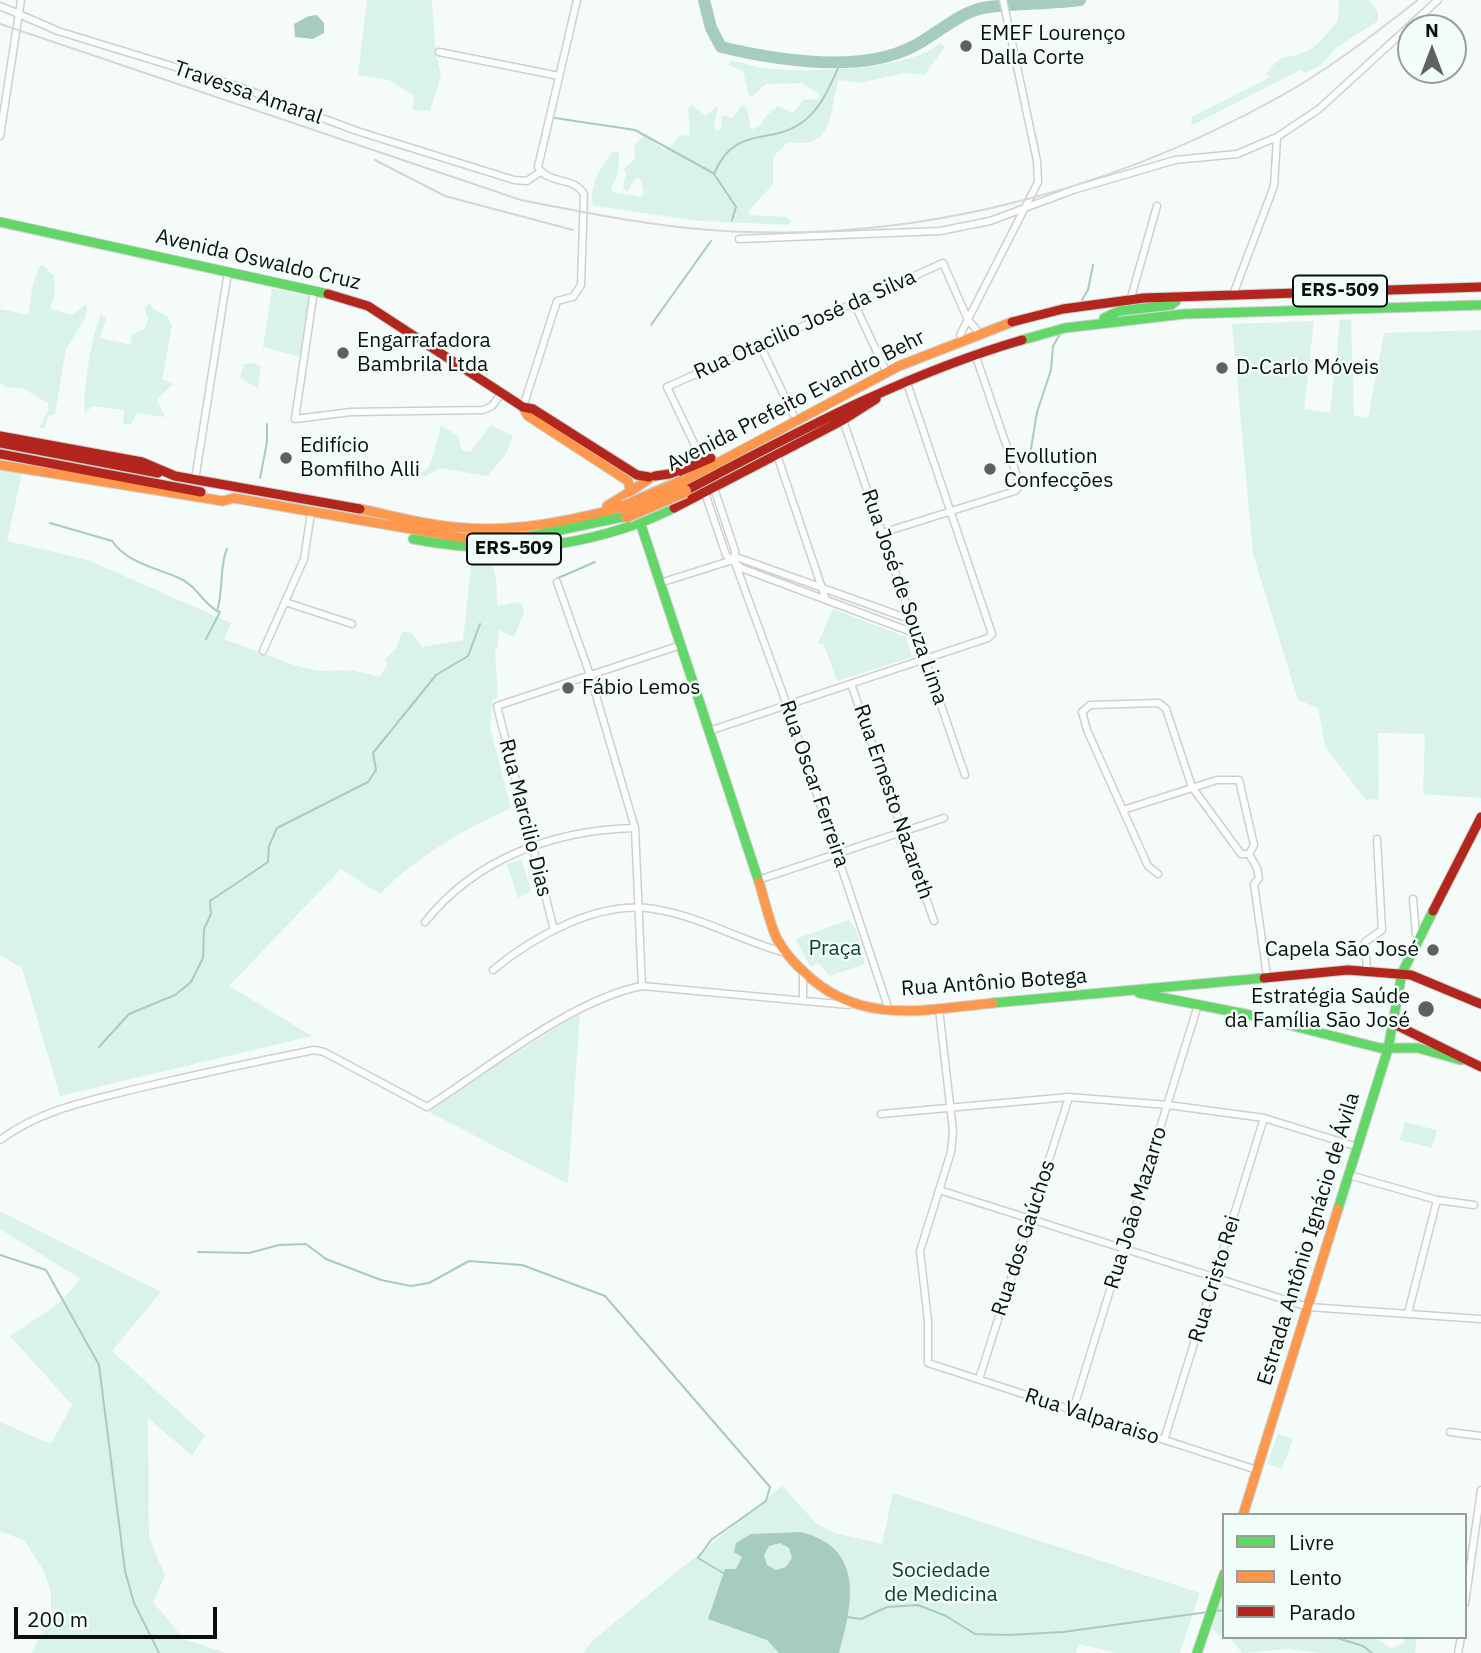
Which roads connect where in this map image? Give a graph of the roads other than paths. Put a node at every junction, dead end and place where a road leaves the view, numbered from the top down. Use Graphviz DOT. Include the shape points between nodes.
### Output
graph roads {
  1 [pos="21,0"];
  2 [pos="577,0"];
  3 [pos="1003,0"];
  4 [pos="1438,0"];
  5 [pos="0,6"];
  6 [pos="19,12"];
  7 [pos="439,52"];
  8 [pos="559,76"];
  9 [pos="0,136"];
  10 [pos="1276,137"];
  11 [pos="540,172"];
  12 [pos="1157,206"];
  13 [pos="1027,208"];
  14 [pos="0,222"];
  15 [pos="739,239"];
  16 [pos="228,272"];
  17 [pos="1481,287"];
  18 [pos="314,291"];
  19 [pos="1233,295"];
  20 [pos="1177,297"];
  21 [pos="1130,301"];
  22 [pos="854,303"];
  23 [pos="977,303"];
  24 [pos="961,305"];
  25 [pos="1481,305"];
  26 [pos="1091,324"];
  27 [pos="977,326"];
  28 [pos="760,345"];
  29 [pos="975,354"];
  30 [pos="884,366"];
  31 [pos="906,380"];
  32 [pos="892,386"];
  33 [pos="502,393"];
  34 [pos="523,407"];
  35 [pos="793,414"];
  36 [pos="843,420"];
  37 [pos="0,436"];
  38 [pos="570,438"];
  39 [pos="0,443"];
  40 [pos="0,454"];
  41 [pos="777,455"];
  42 [pos="703,462"];
  43 [pos="0,465"];
  44 [pos="175,476"];
  45 [pos="652,477"];
  46 [pos="195,480"];
  47 [pos="683,487"];
  48 [pos="710,490"];
  49 [pos="631,492"];
  50 [pos="234,498"];
  51 [pos="674,508"];
  52 [pos="629,511"];
  53 [pos="951,512"];
  54 [pos="311,513"];
  55 [pos="646,521"];
  56 [pos="389,522"];
  57 [pos="882,533"];
  58 [pos="734,560"];
  59 [pos="557,582"];
  60 [pos="660,583"];
  61 [pos="823,588"];
  62 [pos="826,600"];
  63 [pos="285,602"];
  64 [pos="912,620"];
  65 [pos="352,624"];
  66 [pos="917,634"];
  67 [pos="681,645"];
  68 [pos="263,651"];
  69 [pos="925,659"];
  70 [pos="590,675"];
  71 [pos="851,684"];
  72 [pos="788,705"];
  73 [pos="709,731"];
  74 [pos="965,775"];
  75 [pos="1192,787"];
  76 [pos="1123,810"];
  77 [pos="1481,817"];
  78 [pos="944,818"];
  79 [pos="635,828"];
  80 [pos="903,832"];
  81 [pos="1377,839"];
  82 [pos="533,846"];
  83 [pos="838,853"];
  84 [pos="1249,854"];
  85 [pos="1158,874"];
  86 [pos="758,880"];
  87 [pos="1413,899"];
  88 [pos="639,907"];
  89 [pos="934,921"];
  90 [pos="425,922"];
  91 [pos="554,930"];
  92 [pos="1420,937"];
  93 [pos="786,953"];
  94 [pos="493,970"];
  95 [pos="803,970"];
  96 [pos="1367,971"];
  97 [pos="1402,973"];
  98 [pos="1267,976"];
  99 [pos="642,986"];
  100 [pos="1133,991"];
  101 [pos="803,1001"];
  102 [pos="1481,1004"];
  103 [pos="1199,1005"];
  104 [pos="855,1006"];
  105 [pos="939,1009"];
  106 [pos="889,1010"];
  107 [pos="1394,1024"];
  108 [pos="1388,1049"];
  109 [pos="1461,1060"];
  110 [pos="1481,1068"];
  111 [pos="1069,1097"];
  112 [pos="1168,1105"];
  113 [pos="950,1107"];
  114 [pos="881,1114"];
  115 [pos="1264,1118"];
  116 [pos="0,1139"];
  117 [pos="1358,1147"];
  118 [pos="1349,1175"];
  119 [pos="939,1190"];
  120 [pos="1437,1200"];
  121 [pos="1479,1206"];
  122 [pos="1030,1219"];
  123 [pos="1123,1248"];
  124 [pos="1216,1278"];
  125 [pos="1308,1307"];
  126 [pos="1408,1313"];
  127 [pos="1481,1319"];
  128 [pos="979,1379"];
  129 [pos="1073,1410"];
  130 [pos="1450,1432"];
  131 [pos="1481,1436"];
  132 [pos="1164,1440"];
  133 [pos="1256,1471"];
  134 [pos="1481,1490"];
  135 [pos="1243,1513"];
  136 [pos="1473,1548"];
  137 [pos="1481,1549"];
  138 [pos="1222,1580"];
  139 [pos="1467,1589"];
  140 [pos="1197,1653"];
  1 -- 6 [label="street"];
  2 -- 8 [label="street"];
  3 -- 13 [label="street" via="1037,161 1038,183"];
  4 -- 10 [label="street" via="1319,110"];
  5 -- 6 [label="street, Travessa Amaral"];
  6 -- 9 [label="street"];
  6 -- 11 [label="street, Travessa Amaral" via="58,31 498,174 521,181"];
  7 -- 8 [label="street"];
  8 -- 11 [label="street" via="538,162"];
  10 -- 13 [label="street" via="1237,154 1175,160 1125,174"];
  10 -- 19 [label="street" via="1274,186"];
  11 -- 34 [label="street" via="582,189 579,290 557,302"];
  12 -- 21 [label="street"];
  13 -- 15 [label="street" via="940,231"];
  13 -- 23 [label="street"];
  14 -- 16 [label="main road, Avenida Oswaldo Cruz"];
  16 -- 18 [label="main road, Avenida Oswaldo Cruz"];
  16 -- 46 [label="street"];
  17 -- 19 [label="main road, Avenida Prefeito Evandro Behr / ERS-509"];
  18 -- 33 [label="main road, Avenida Oswaldo Cruz" via="368,306"];
  18 -- 33 [label="street" via="295,419 351,412 483,410"];
  19 -- 20 [label="main road, Avenida Prefeito Evandro Behr / ERS-509"];
  20 -- 21 [label="main road, Avenida Prefeito Evandro Behr / ERS-509"];
  20 -- 26 [label="main road" via="1171,305 1119,311"];
  21 -- 27 [label="main road, Avenida Prefeito Evandro Behr / ERS-509"];
  22 -- 24 [label="street, Rua Otacilio José da Silva" via="943,263"];
  22 -- 28 [label="street, Rua Otacilio José da Silva"];
  22 -- 30 [label="street"];
  23 -- 24 [label="street"];
  23 -- 27 [label="street"];
  24 -- 27 [label="street"];
  25 -- 26 [label="main road, Avenida Prefeito Evandro Behr / ERS-509" via="1216,313"];
  26 -- 29 [label="main road, Avenida Prefeito Evandro Behr / ERS-509"];
  27 -- 30 [label="main road, ERS-509"];
  27 -- 47 [label="main road, Avenida Prefeito Evandro Behr / ERS-509"];
  28 -- 35 [label="street"];
  28 -- 42 [label="street, Rua Otacilio José da Silva" via="667,387"];
  29 -- 31 [label="main road, Avenida Prefeito Evandro Behr / ERS-509"];
  29 -- 53 [label="street" via="1020,485 1015,491"];
  30 -- 35 [label="main road, ERS-509"];
  31 -- 32 [label="main road, Avenida Prefeito Evandro Behr / ERS-509"];
  31 -- 53 [label="street"];
  32 -- 36 [label="main road, ERS-509"];
  32 -- 47 [label="main road, Avenida Prefeito Evandro Behr / ERS-509"];
  33 -- 34 [label="main road, Avenida Oswaldo Cruz"];
  34 -- 38 [label="main road, Avenida Oswaldo Cruz" via="528,416"];
  35 -- 42 [label="main road, ERS-509"];
  36 -- 41 [label="main road, ERS-509"];
  36 -- 57 [label="street, Rua José de Souza Lima"];
  37 -- 44 [label="main road, Avenida Prefeito Evandro Behr / ERS-509" via="142,462"];
  38 -- 45 [label="main road, Avenida Oswaldo Cruz" via="638,475"];
  38 -- 49 [label="main road, Avenida Oswaldo Cruz" via="628,481"];
  39 -- 44 [label="main road, Avenida Prefeito Evandro Behr / ERS-509"];
  40 -- 50 [label="main road, Avenida Prefeito Evandro Behr / ERS-509"];
  41 -- 48 [label="main road, ERS-509"];
  41 -- 61 [label="street"];
  42 -- 45 [label="main road, ERS-509"];
  43 -- 50 [label="main road, Avenida Prefeito Evandro Behr / ERS-509" via="223,501"];
  44 -- 46 [label="main road, Avenida Prefeito Evandro Behr / ERS-509"];
  45 -- 49 [label="main road, Avenida Prefeito Evandro Behr / ERS-509"];
  45 -- 51 [label="main road" via="669,481 675,488"];
  46 -- 56 [label="main road, Avenida Prefeito Evandro Behr / ERS-509"];
  47 -- 52 [label="main road, Avenida Prefeito Evandro Behr / ERS-509, bridge"];
  48 -- 51 [label="main road, ERS-509"];
  48 -- 58 [label="street, Rua Oscar Ferreira" via="726,555"];
  49 -- 52 [label="main road, Rua Antônio Botega"];
  49 -- 56 [label="main road, ERS-509" via="607,506 535,520 476,522 407,514"];
  50 -- 54 [label="main road, Avenida Prefeito Evandro Behr / ERS-509"];
  51 -- 55 [label="main road, Avenida Prefeito Evandro Behr / ERS-509"];
  52 -- 55 [label="main road, Rua Antônio Botega"];
  52 -- 56 [label="main road, Avenida Prefeito Evandro Behr / ERS-509" via="558,533 507,538 463,538"];
  53 -- 57 [label="street"];
  53 -- 69 [label="street" via="992,634"];
  54 -- 56 [label="main road, Avenida Prefeito Evandro Behr / ERS-509"];
  54 -- 63 [label="street" via="304,559"];
  55 -- 56 [label="main road, ERS-509" via="584,541 515,550 449,547 410,538"];
  55 -- 60 [label="main road, Rua Antônio Botega" via="647,544"];
  57 -- 64 [label="street, Rua José de Souza Lima"];
  58 -- 60 [label="street"];
  58 -- 61 [label="street"];
  58 -- 62 [label="street" via="741,568"];
  58 -- 72 [label="street, Rua Oscar Ferreira"];
  59 -- 70 [label="street"];
  60 -- 67 [label="main road, Rua Antônio Botega"];
  61 -- 62 [label="street"];
  61 -- 64 [label="street"];
  62 -- 66 [label="street"];
  63 -- 65 [label="street"];
  63 -- 68 [label="street"];
  64 -- 66 [label="street, Rua José de Souza Lima"];
  66 -- 69 [label="street, Rua José de Souza Lima"];
  67 -- 70 [label="street"];
  67 -- 73 [label="main road, Rua Antônio Botega"];
  69 -- 71 [label="street"];
  69 -- 74 [label="street, Rua José de Souza Lima"];
  70 -- 79 [label="street"];
  70 -- 82 [label="street, Rua Marcilio Dias" via="497,706"];
  71 -- 72 [label="street"];
  71 -- 80 [label="street, Rua Ernesto Nazareth"];
  72 -- 73 [label="street"];
  72 -- 83 [label="street, Rua Oscar Ferreira"];
  73 -- 86 [label="main road, Rua Antônio Botega"];
  75 -- 76 [label="street"];
  75 -- 76 [label="street" via="1163,705 1090,705 1082,712 1083,718"];
  75 -- 84 [label="street" via="1241,854"];
  75 -- 84 [label="street" via="1239,780 1254,845"];
  76 -- 85 [label="street" via="1148,866"];
  77 -- 92 [label="main road, Estrada Antônio Ignácio de Ávila"];
  78 -- 80 [label="street"];
  79 -- 82 [label="street" via="597,830"];
  79 -- 88 [label="street"];
  80 -- 83 [label="street"];
  80 -- 89 [label="street, Rua Ernesto Nazareth"];
  81 -- 96 [label="street" via="1382,930 1365,943"];
  82 -- 90 [label="street" via="474,874"];
  82 -- 91 [label="street, Rua Marcilio Dias"];
  83 -- 86 [label="street"];
  83 -- 106 [label="street, Rua Oscar Ferreira"];
  84 -- 98 [label="street" via="1259,878 1254,884"];
  86 -- 93 [label="main road, Rua Antônio Botega"];
  87 -- 92 [label="street"];
  88 -- 91 [label="street" via="589,916"];
  88 -- 93 [label="street"];
  88 -- 99 [label="street"];
  91 -- 94 [label="street" via="522,946"];
  92 -- 97 [label="main road, Estrada Antônio Ignácio de Ávila"];
  93 -- 95 [label="main road, Rua Antônio Botega"];
  95 -- 101 [label="street"];
  95 -- 104 [label="main road, Rua Antônio Botega"];
  96 -- 97 [label="main road, Rua Antônio Botega"];
  96 -- 98 [label="main road, Rua Antônio Botega"];
  97 -- 102 [label="main road, Rua Antônio Botega"];
  97 -- 107 [label="main road, Estrada Antônio Ignácio de Ávila"];
  98 -- 100 [label="main road, Rua Antônio Botega"];
  99 -- 101 [label="street"];
  99 -- 116 [label="street" via="586,1004 426,1107 324,1052 314,1051 216,1069 61,1108 19,1125"];
  100 -- 103 [label="main road"];
  100 -- 105 [label="main road, Rua Antônio Botega"];
  101 -- 104 [label="street"];
  103 -- 108 [label="main road"];
  103 -- 112 [label="street, Rua João Mazarro"];
  104 -- 106 [label="main road, Rua Antônio Botega"];
  105 -- 106 [label="main road, Rua Antônio Botega"];
  105 -- 113 [label="street"];
  107 -- 108 [label="main road, Estrada Antônio Ignácio de Ávila"];
  107 -- 109 [label="main road"];
  108 -- 109 [label="main road" via="1418,1048"];
  108 -- 117 [label="main road, Estrada Antônio Ignácio de Ávila"];
  109 -- 110 [label="main road"];
  111 -- 112 [label="street"];
  111 -- 113 [label="street"];
  111 -- 122 [label="street, Rua dos Gaúchos"];
  112 -- 115 [label="street"];
  112 -- 123 [label="street, Rua João Mazarro"];
  113 -- 114 [label="street"];
  113 -- 119 [label="street" via="951,1152"];
  115 -- 117 [label="street"];
  115 -- 124 [label="street, Rua Cristo Rei"];
  117 -- 118 [label="main road, Estrada Antônio Ignácio de Ávila"];
  118 -- 120 [label="street"];
  118 -- 125 [label="main road, Estrada Antônio Ignácio de Ávila"];
  119 -- 122 [label="street"];
  119 -- 128 [label="street, Rua Valparaiso" via="920,1251 928,1363"];
  120 -- 121 [label="street"];
  120 -- 126 [label="street"];
  122 -- 123 [label="street"];
  122 -- 128 [label="street, Rua dos Gaúchos"];
  123 -- 124 [label="street"];
  123 -- 129 [label="street, Rua João Mazarro"];
  124 -- 125 [label="street"];
  124 -- 132 [label="street, Rua Cristo Rei"];
  125 -- 126 [label="street"];
  125 -- 133 [label="main road, Estrada Antônio Ignácio de Ávila"];
  126 -- 127 [label="street"];
  128 -- 129 [label="street, Rua Valparaiso"];
  129 -- 132 [label="street, Rua Valparaiso"];
  130 -- 131 [label="street"];
  132 -- 133 [label="street, Rua Valparaiso"];
  133 -- 135 [label="main road, Estrada Antônio Ignácio de Ávila"];
  134 -- 136 [label="street"];
  136 -- 137 [label="street"];
  136 -- 139 [label="street"];
  138 -- 140 [label="main road"];
}
